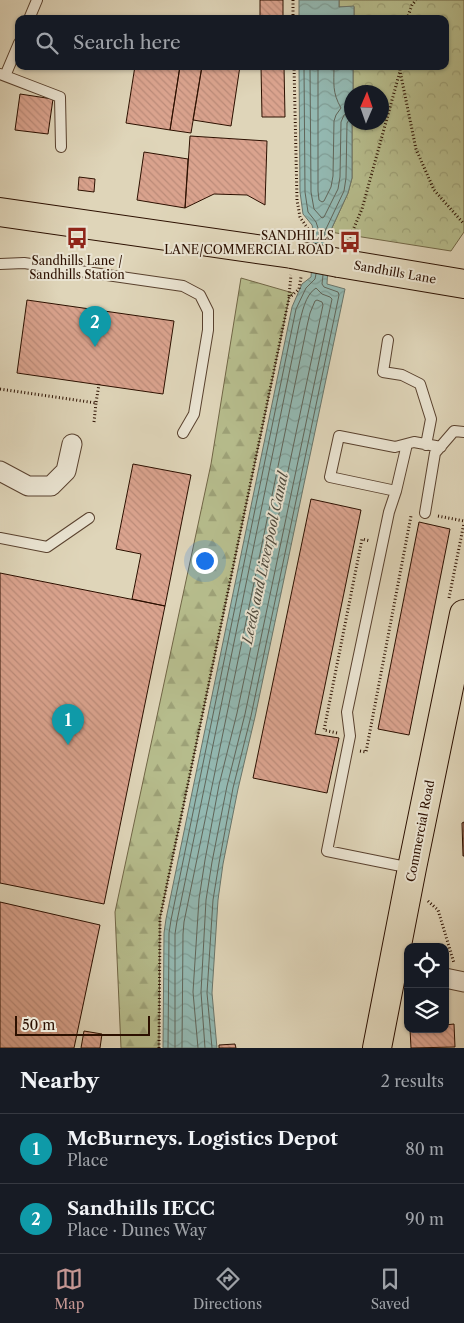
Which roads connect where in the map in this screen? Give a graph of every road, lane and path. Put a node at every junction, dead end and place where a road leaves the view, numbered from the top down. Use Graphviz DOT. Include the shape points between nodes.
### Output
graph roads {
  1 [pos="37,0"];
  2 [pos="293,0"];
  3 [pos="416,0"];
  4 [pos="31,15"];
  5 [pos="293,15"];
  6 [pos="408,15"];
  7 [pos="15,51"];
  8 [pos="294,70"];
  9 [pos="400,71"];
  10 [pos="2,75"];
  11 [pos="61,147"];
  12 [pos="0,212"];
  13 [pos="464,224"];
  14 [pos="301,255"];
  15 [pos="339,263"];
  16 [pos="0,264"];
  17 [pos="464,271"];
  18 [pos="430,278"];
  19 [pos="464,284"];
  20 [pos="464,298"];
  21 [pos="388,340"];
  22 [pos="99,384"];
  23 [pos="0,389"];
  24 [pos="96,403"];
  25 [pos="94,422"];
  26 [pos="464,432"];
  27 [pos="183,433"];
  28 [pos="72,444"];
  29 [pos="407,444"];
  30 [pos="426,445"];
  31 [pos="440,447"];
  32 [pos="0,471"];
  33 [pos="396,491"];
  34 [pos="425,513"];
  35 [pos="89,518"];
  36 [pos="464,521"];
  37 [pos="0,538"];
  38 [pos="464,614"];
  39 [pos="348,748"];
  40 [pos="410,876"];
  41 [pos="400,969"];
  42 [pos="456,980"];
  43 [pos="159,1048"];
  44 [pos="377,1048"];
  1 -- 4 [label="lane"];
  2 -- 5 [label="path"];
  3 -- 6 [label="path"];
  7 -- 10 [label="lane"];
  8 -- 14 [label="path" via="297,200 300,217 310,232"];
  9 -- 13 [label="path" via="416,149 434,190"];
  9 -- 15 [label="path" via="362,209"];
  10 -- 11 [label="lane" via="60,97"];
  12 -- 14 [label="main road, Sandhills Lane"];
  14 -- 15 [label="main road, Sandhills Lane, bridge"];
  14 -- 43 [label="path" via="299,289 289,298 160,918"];
  15 -- 18 [label="main road, Sandhills Lane"];
  16 -- 27 [label="lane" via="24,263 183,286 200,295 208,311 208,330 194,414"];
  17 -- 18 [label="main road"];
  18 -- 19 [label="main road, Sandhills Lane"];
  18 -- 20 [label="main road"];
  21 -- 30 [label="lane" via="383,372 402,375 420,384 431,418"];
  22 -- 24 [label="path"];
  23 -- 24 [label="path"];
  24 -- 25 [label="path"];
  26 -- 31 [label="lane" via="454,431"];
  28 -- 32 [label="street" via="66,471 51,486 28,486"];
  29 -- 30 [label="lane"];
  29 -- 33 [label="lane"];
  29 -- 33 [label="lane" via="395,447 340,436 330,477"];
  30 -- 31 [label="lane"];
  31 -- 34 [label="lane" via="436,453"];
  33 -- 39 [label="lane" via="347,712"];
  34 -- 36 [label="path"];
  34 -- 39 [label="path" via="411,516 366,752"];
  35 -- 37 [label="lane" via="47,547"];
  38 -- 40 [label="main road, Commercial Road"];
  39 -- 40 [label="lane" via="327,851"];
  40 -- 41 [label="main road, Commercial Road"];
  40 -- 42 [label="path" via="438,910"];
  41 -- 44 [label="main road, Commercial Road"];
}
